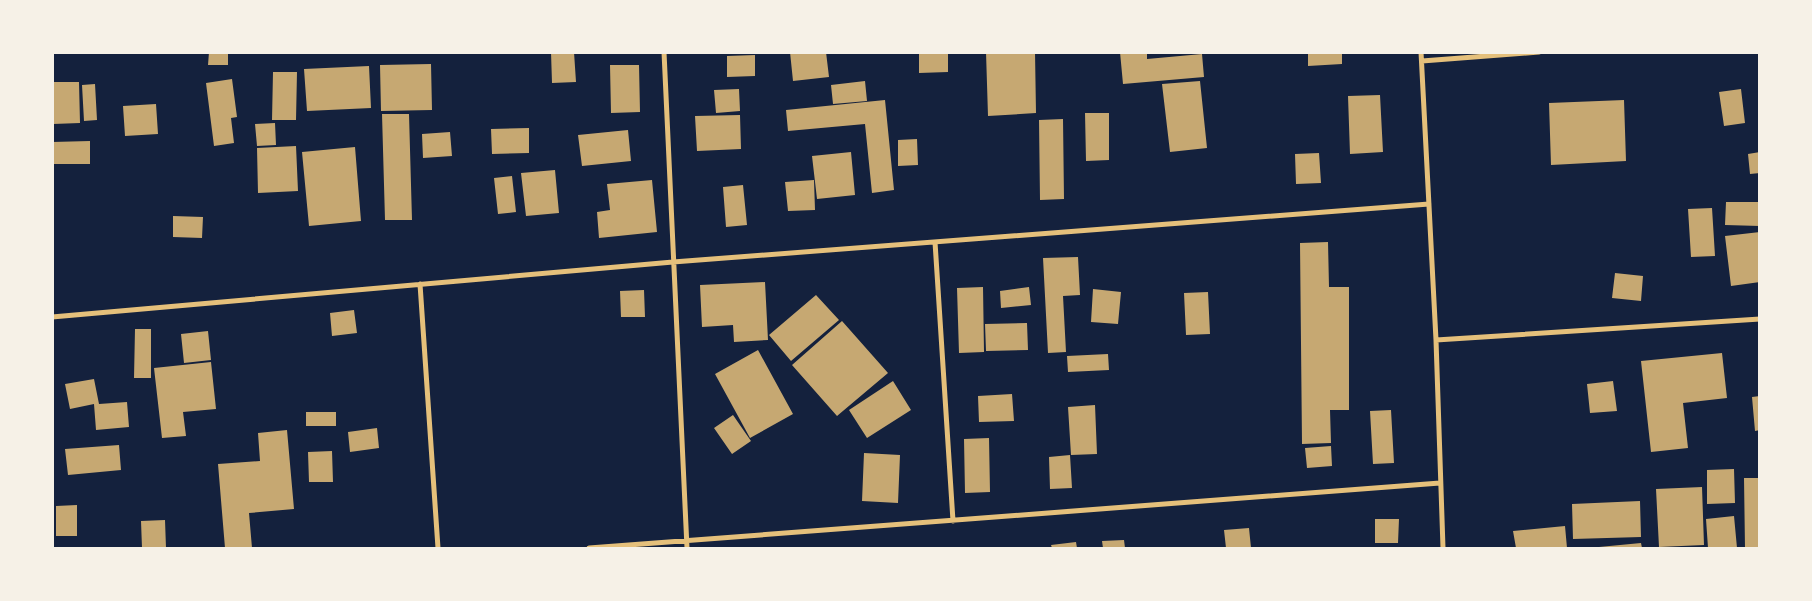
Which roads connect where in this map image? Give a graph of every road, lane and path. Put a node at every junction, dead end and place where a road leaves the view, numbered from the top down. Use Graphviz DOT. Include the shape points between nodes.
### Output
graph roads {
  1 [pos="664,52"];
  2 [pos="1421,52"];
  3 [pos="1539,52"];
  4 [pos="1422,61"];
  5 [pos="1429,204"];
  6 [pos="935,242"];
  7 [pos="673,262"];
  8 [pos="420,284"];
  9 [pos="52,316"];
  10 [pos="1760,319"];
  11 [pos="1436,340"];
  12 [pos="1440,483"];
  13 [pos="953,522"];
  14 [pos="687,540"];
  15 [pos="438,548"];
  16 [pos="589,548"];
  17 [pos="687,548"];
  18 [pos="1443,548"];
  1 -- 7 [label="street"];
  2 -- 4 [label="street"];
  3 -- 4 [label="street"];
  4 -- 5 [label="street"];
  5 -- 6 [label="street"];
  5 -- 11 [label="street"];
  6 -- 7 [label="street"];
  6 -- 13 [label="street"];
  7 -- 8 [label="street"];
  7 -- 14 [label="street"];
  8 -- 9 [label="street"];
  8 -- 15 [label="street"];
  10 -- 11 [label="street"];
  11 -- 12 [label="street"];
  12 -- 13 [label="street"];
  12 -- 18 [label="street"];
  13 -- 14 [label="street"];
  14 -- 16 [label="street"];
  14 -- 17 [label="street"];
}
